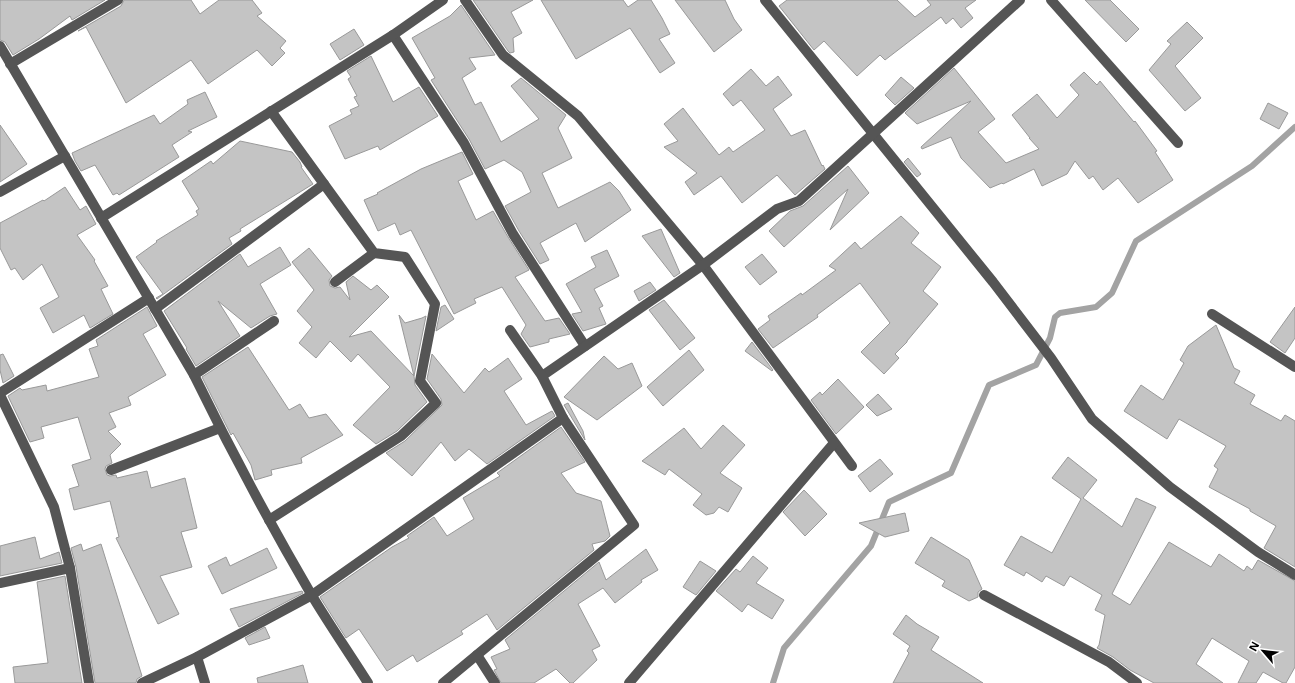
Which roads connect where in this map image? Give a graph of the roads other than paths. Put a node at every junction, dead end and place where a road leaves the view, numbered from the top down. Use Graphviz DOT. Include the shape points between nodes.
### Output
graph roads {
  1 [pos="118,0"];
  2 [pos="443,0"];
  3 [pos="465,0"];
  4 [pos="765,0"];
  5 [pos="1020,0"];
  6 [pos="1051,0"];
  7 [pos="393,35"];
  8 [pos="0,46"];
  9 [pos="10,64"];
  10 [pos="271,111"];
  11 [pos="873,134"];
  12 [pos="1178,144"];
  13 [pos="65,156"];
  14 [pos="324,184"];
  15 [pos="0,192"];
  16 [pos="101,218"];
  17 [pos="374,253"];
  18 [pos="703,265"];
  19 [pos="335,282"];
  20 [pos="150,298"];
  21 [pos="155,308"];
  22 [pos="1212,314"];
  23 [pos="274,321"];
  24 [pos="510,330"];
  25 [pos="585,346"];
  26 [pos="1295,367"];
  27 [pos="194,375"];
  28 [pos="542,376"];
  29 [pos="1,399"];
  30 [pos="563,418"];
  31 [pos="220,428"];
  32 [pos="834,443"];
  33 [pos="852,466"];
  34 [pos="111,470"];
  35 [pos="269,520"];
  36 [pos="70,568"];
  37 [pos="1295,575"];
  38 [pos="0,583"];
  39 [pos="312,595"];
  40 [pos="984,595"];
  41 [pos="477,655"];
  42 [pos="197,657"];
  43 [pos="89,683"];
  44 [pos="142,683"];
  45 [pos="205,683"];
  46 [pos="368,683"];
  47 [pos="443,683"];
  48 [pos="495,683"];
  49 [pos="629,683"];
  50 [pos="1137,683"];
  1 -- 9 [label="street"];
  2 -- 7 [label="street"];
  3 -- 18 [label="street" via="503,55 578,116"];
  4 -- 11 [label="street"];
  5 -- 11 [label="street"];
  6 -- 12 [label="street"];
  7 -- 10 [label="street"];
  7 -- 25 [label="street" via="464,142 513,234"];
  8 -- 9 [label="street"];
  9 -- 13 [label="street"];
  10 -- 14 [label="street"];
  10 -- 16 [label="street"];
  11 -- 18 [label="street" via="799,201 777,209"];
  11 -- 37 [label="street" via="993,282 1051,358 1092,419 1170,488 1258,552"];
  13 -- 15 [label="street"];
  13 -- 16 [label="street"];
  14 -- 17 [label="street"];
  14 -- 21 [label="street"];
  16 -- 20 [label="street"];
  17 -- 19 [label="street"];
  17 -- 35 [label="street" via="405,257 435,304 420,381 436,403 401,436"];
  18 -- 25 [label="street"];
  18 -- 32 [label="street"];
  20 -- 21 [label="street"];
  20 -- 29 [label="street"];
  21 -- 27 [label="street"];
  22 -- 26 [label="street"];
  23 -- 27 [label="street"];
  24 -- 28 [label="street"];
  25 -- 28 [label="street"];
  27 -- 31 [label="street"];
  28 -- 30 [label="street"];
  29 -- 36 [label="street" via="54,507"];
  30 -- 39 [label="street"];
  30 -- 41 [label="street" via="634,525"];
  31 -- 34 [label="street"];
  31 -- 35 [label="street"];
  32 -- 33 [label="street"];
  32 -- 49 [label="street"];
  35 -- 39 [label="street"];
  36 -- 38 [label="street"];
  36 -- 43 [label="street"];
  39 -- 42 [label="street"];
  39 -- 46 [label="street"];
  40 -- 50 [label="street" via="1109,662"];
  41 -- 47 [label="street"];
  41 -- 48 [label="street"];
  42 -- 44 [label="street"];
  42 -- 45 [label="street"];
}
